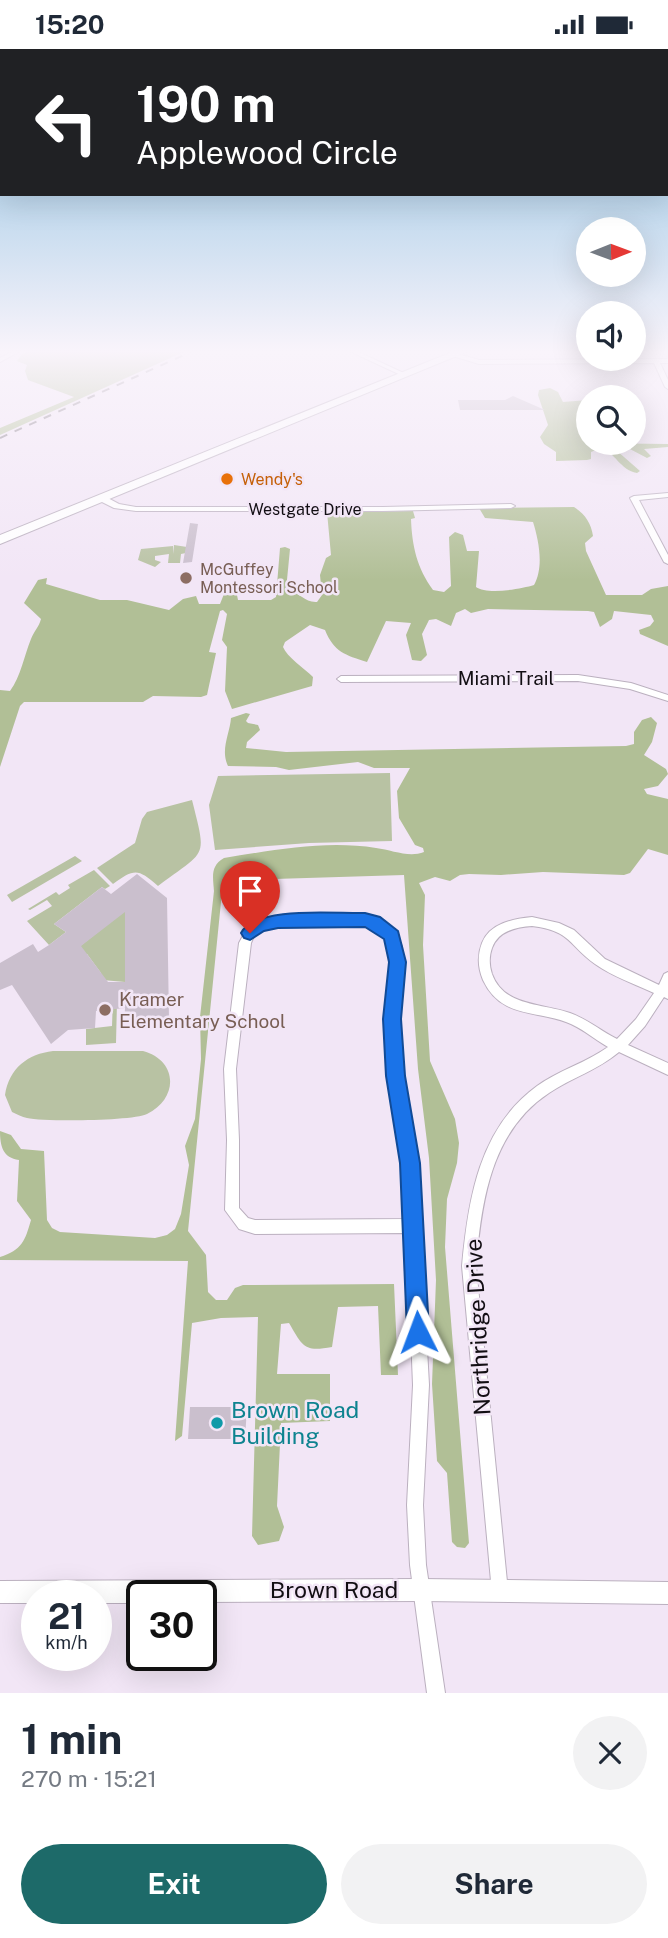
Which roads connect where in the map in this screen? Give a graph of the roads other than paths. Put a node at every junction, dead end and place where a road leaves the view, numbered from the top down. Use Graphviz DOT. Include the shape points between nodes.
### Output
graph roads {
  1 [pos="277,427"];
  2 [pos="668,495"];
  3 [pos="101,498"];
  4 [pos="511,506"];
  5 [pos="0,540"];
  6 [pos="668,562"];
  7 [pos="341,679"];
  8 [pos="668,698"];
  9 [pos="668,977"];
  10 [pos="665,993"];
  11 [pos="619,1045"];
  12 [pos="668,1069"];
  13 [pos="413,1226"];
  14 [pos="419,1590"];
  15 [pos="500,1592"];
  16 [pos="0,1593"];
  17 [pos="668,1593"];
  18 [pos="436,1693"];
  1 -- 3 [label="highway"];
  2 -- 6 [label="street" via="634,498"];
  3 -- 4 [label="street, Westgate Drive" via="136,509"];
  3 -- 5 [label="highway"];
  7 -- 8 [label="street, Miami Trail" via="579,678 631,686"];
  9 -- 10 [label="street, Northridge Drive"];
  10 -- 11 [label="street, Northridge Drive"];
  10 -- 11 [label="street" via="601,962 569,932 554,925 533,921 498,930 484,957 487,976 501,996 514,1005 579,1021"];
  11 -- 12 [label="street"];
  11 -- 15 [label="street, Northridge Drive" via="538,1092 510,1120 488,1160 472,1218 469,1266"];
  13 -- 13 [label="street" via="410,1163 396,1076 392,1019 397,962 392,936 365,920 278,921 259,926 245,943 234,1023 230,1069 232,1210 244,1224 255,1227"];
  13 -- 14 [label="street" via="421,1385 415,1505"];
  14 -- 15 [label="street, Brown Road"];
  14 -- 16 [label="street, Brown Road"];
  14 -- 18 [label="street"];
  15 -- 17 [label="street, Brown Road"];
}
